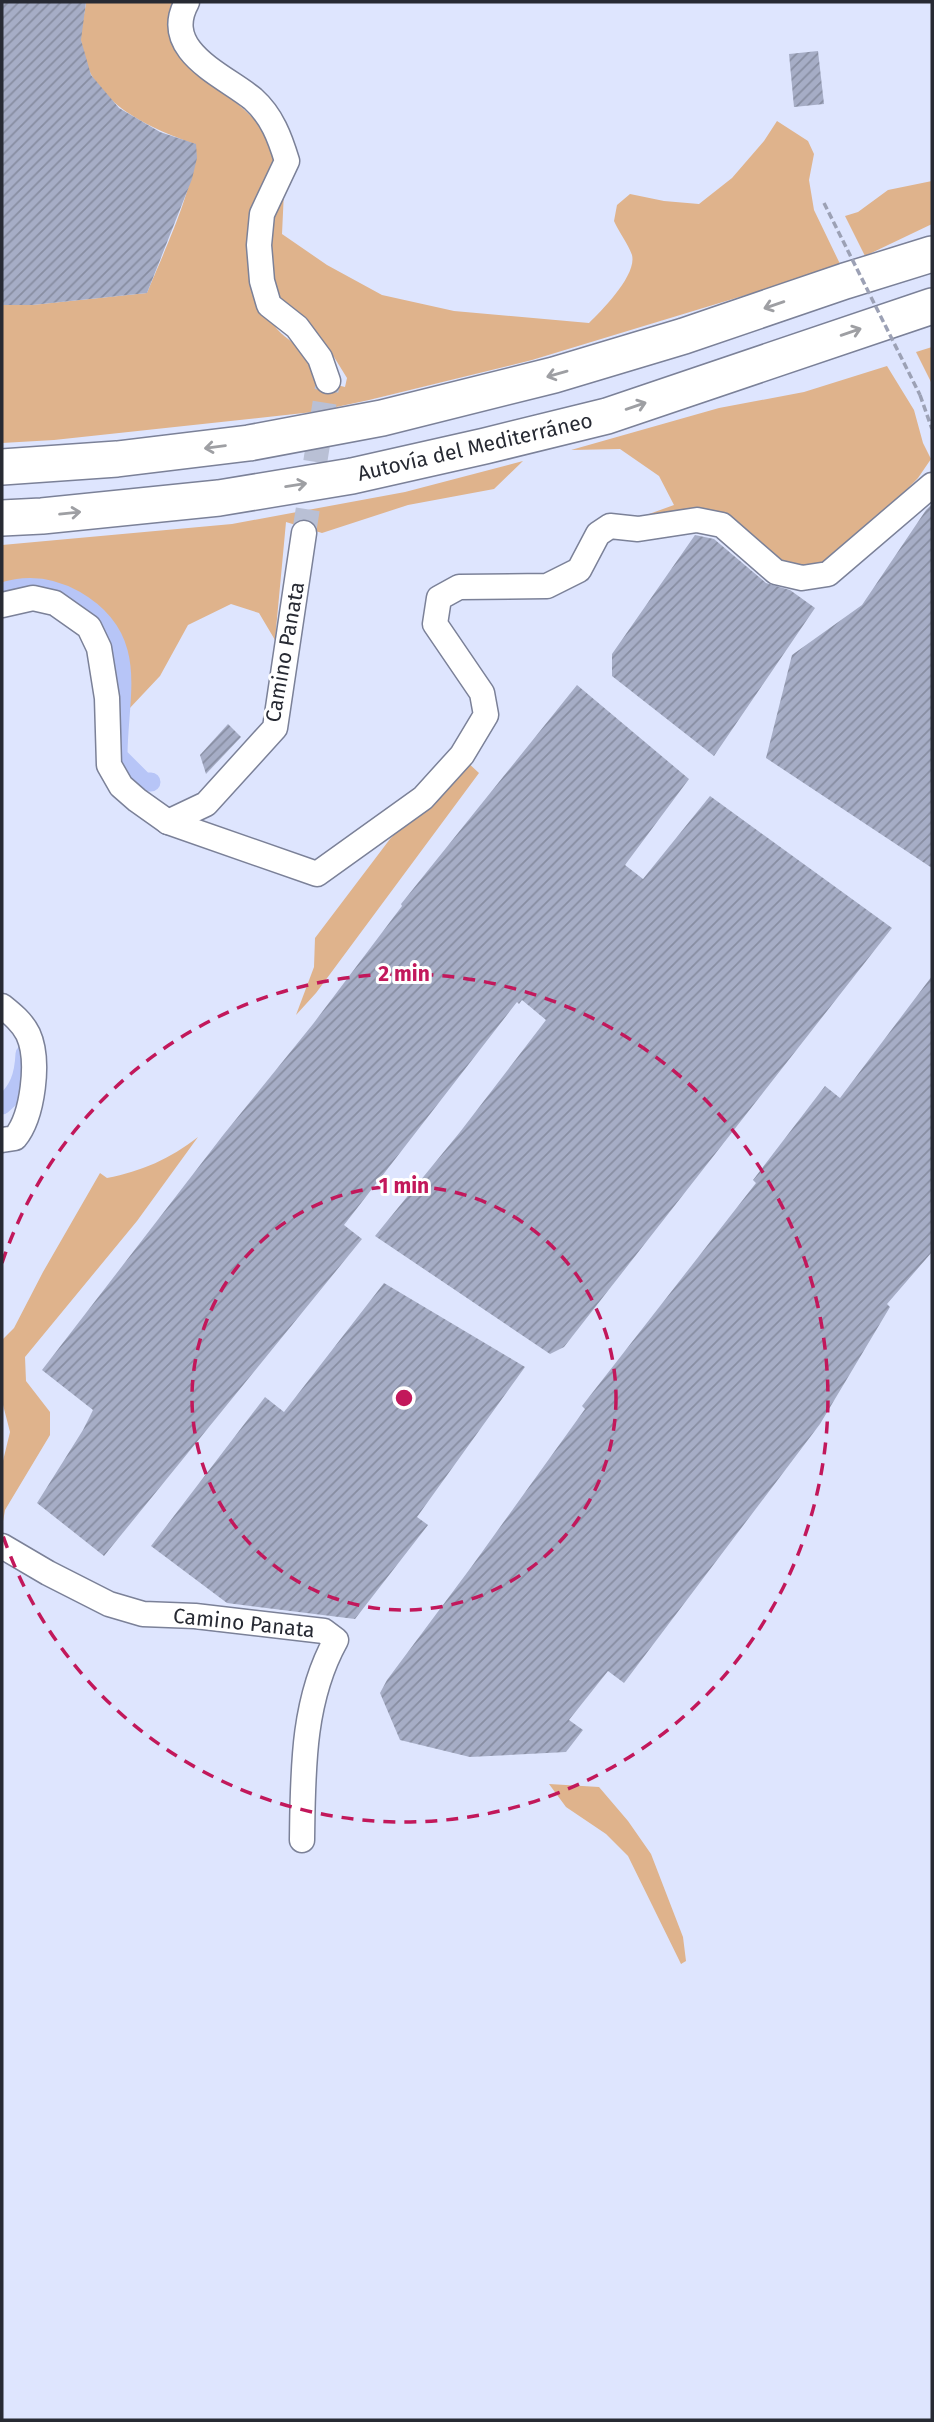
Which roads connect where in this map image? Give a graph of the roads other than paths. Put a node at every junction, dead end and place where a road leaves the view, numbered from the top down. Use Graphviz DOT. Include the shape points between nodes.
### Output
graph roads {
  1 [pos="187,2"];
  2 [pos="932,254"];
  3 [pos="932,306"];
  4 [pos="328,382"];
  5 [pos="2,467"];
  6 [pos="932,485"];
  7 [pos="2,517"];
  8 [pos="304,533"];
  9 [pos="2,605"];
  10 [pos="179,826"];
  11 [pos="2,1006"];
  12 [pos="2,1140"];
  13 [pos="2,1546"];
  14 [pos="302,1840"];
  1 -- 4 [label="street" via="181,18 189,51 255,101 279,132 287,161 262,214 262,281 269,305 297,327 320,358"];
  2 -- 5 [label="highway, one-way" via="554,375 382,418 249,443"];
  7 -- 3 [label="highway, Autovía del Mediterráneo, one-way" via="219,498 352,476 485,446 607,415"];
  6 -- 10 [label="street" via="828,574 802,578 776,572 722,525 697,520 638,529 610,526 598,534 579,570 548,586 459,587 439,598 435,624 482,693 486,715 462,755 423,798 317,874"];
  8 -- 10 [label="street, Camino Panata" via="275,728"];
  9 -- 10 [label="street" via="33,598 55,603 89,627 99,648 107,698 109,765 121,786 137,800"];
  11 -- 12 [label="street" via="27,1032 35,1055 23,1128 15,1138"];
  13 -- 14 [label="street, Camino Panata" via="109,1604 143,1614 324,1631 336,1640 325,1660 306,1735"];
}
